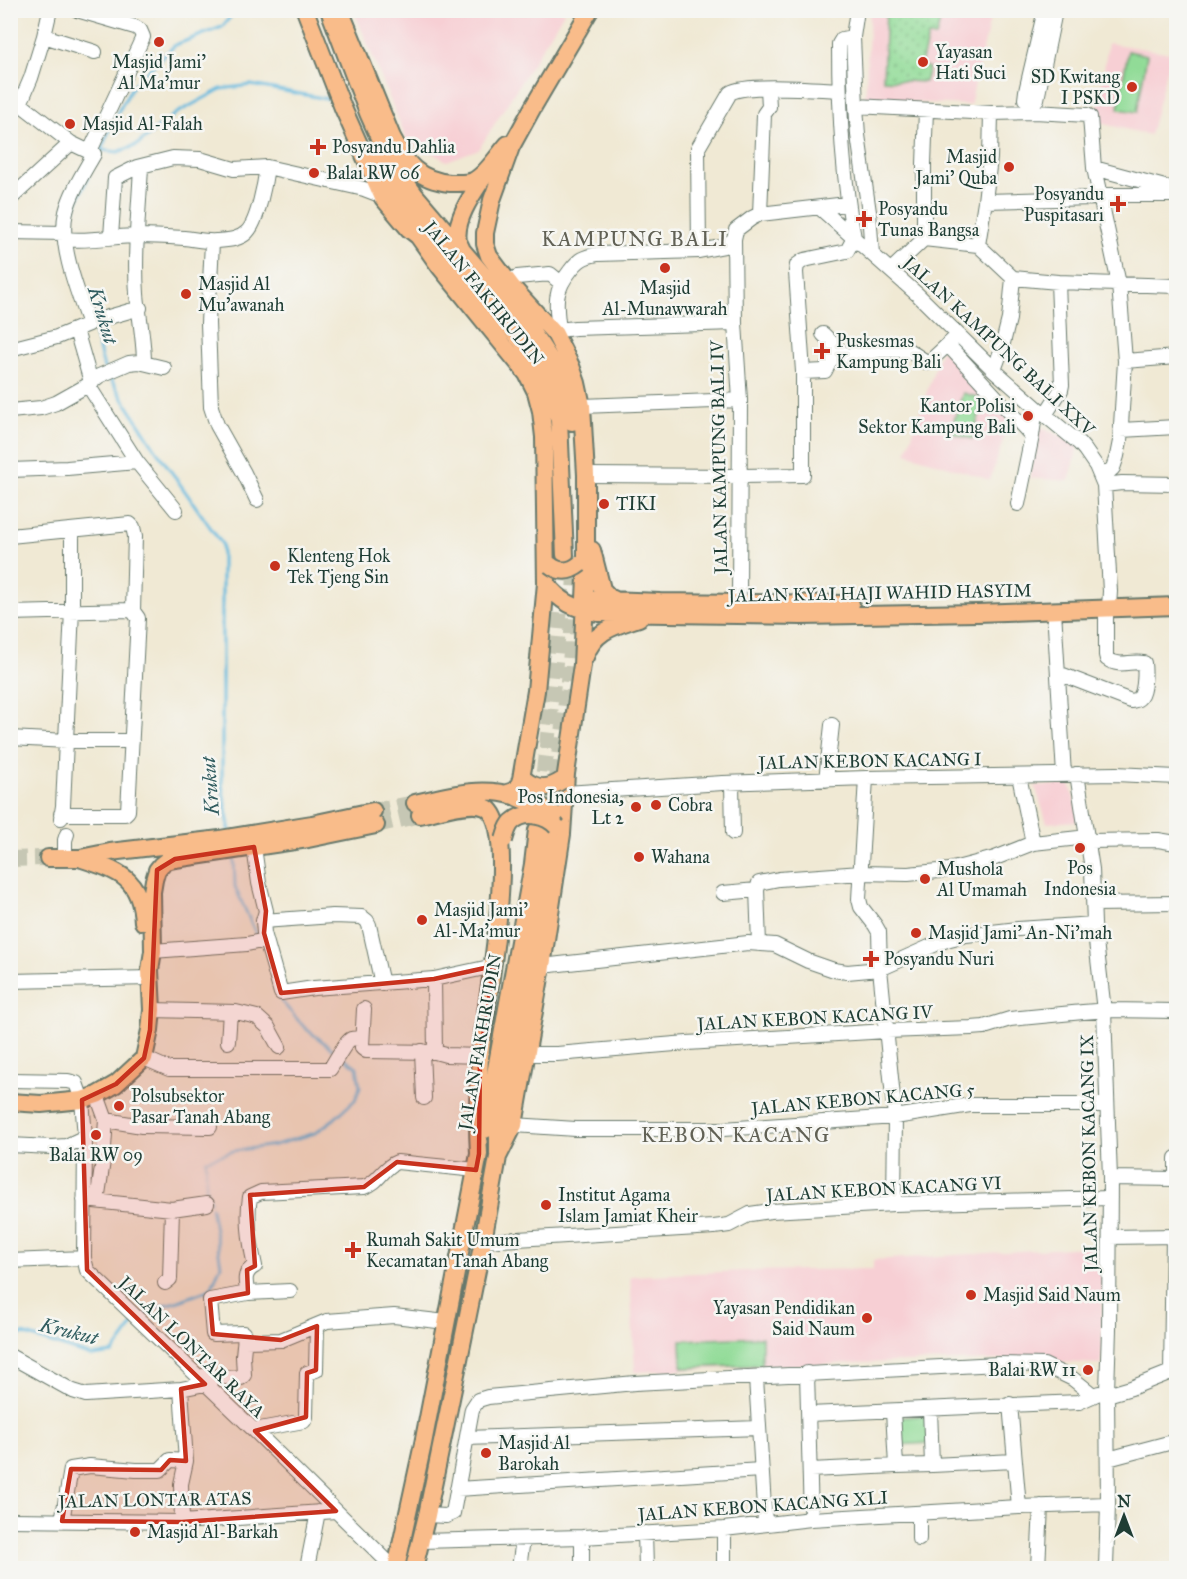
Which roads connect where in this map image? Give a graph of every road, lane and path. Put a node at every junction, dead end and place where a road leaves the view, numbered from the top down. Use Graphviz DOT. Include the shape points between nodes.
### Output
graph roads {
  1 [pos="50,10"];
  2 [pos="77,10"];
  3 [pos="304,10"];
  4 [pos="591,10"];
  5 [pos="856,10"];
  6 [pos="1046,12"];
  7 [pos="327,13"];
  8 [pos="116,15"];
  9 [pos="44,36"];
  10 [pos="852,37"];
  11 [pos="95,52"];
  12 [pos="768,87"];
  13 [pos="839,90"];
  14 [pos="15,100"];
  15 [pos="856,106"];
  16 [pos="926,110"];
  17 [pos="991,113"];
  18 [pos="517,135"];
  19 [pos="70,143"];
  20 [pos="97,156"];
  21 [pos="493,162"];
  22 [pos="379,166"];
  23 [pos="141,167"];
  24 [pos="267,167"];
  25 [pos="1094,168"];
  26 [pos="1176,193"];
  27 [pos="1100,197"];
  28 [pos="383,198"];
  29 [pos="10,199"];
  30 [pos="986,201"];
  31 [pos="847,204"];
  32 [pos="820,208"];
  33 [pos="760,214"];
  34 [pos="10,232"];
  35 [pos="138,236"];
  36 [pos="418,236"];
  37 [pos="111,237"];
  38 [pos="68,238"];
  39 [pos="854,238"];
  40 [pos="734,239"];
  41 [pos="924,239"];
  42 [pos="212,242"];
  43 [pos="978,245"];
  44 [pos="463,250"];
  45 [pos="699,250"];
  46 [pos="872,254"];
  47 [pos="891,270"];
  48 [pos="1013,278"];
  49 [pos="1058,282"];
  50 [pos="508,283"];
  51 [pos="561,283"];
  52 [pos="1119,284"];
  53 [pos="1176,285"];
  54 [pos="140,308"];
  55 [pos="98,320"];
  56 [pos="735,323"];
  57 [pos="75,330"];
  58 [pos="557,332"];
  59 [pos="823,334"];
  60 [pos="953,340"];
  61 [pos="10,349"];
  62 [pos="840,351"];
  63 [pos="1176,357"];
  64 [pos="1125,362"];
  65 [pos="144,363"];
  66 [pos="164,368"];
  67 [pos="994,370"];
  68 [pos="803,372"];
  69 [pos="93,381"];
  70 [pos="740,400"];
  71 [pos="582,406"];
  72 [pos="10,411"];
  73 [pos="1040,411"];
  74 [pos="1176,427"];
  75 [pos="1120,429"];
  76 [pos="1032,436"];
  77 [pos="138,462"];
  78 [pos="10,470"];
  79 [pos="585,475"];
  80 [pos="740,476"];
  81 [pos="1103,482"];
  82 [pos="1176,484"];
  83 [pos="256,500"];
  84 [pos="1018,504"];
  85 [pos="176,510"];
  86 [pos="72,530"];
  87 [pos="585,533"];
  88 [pos="10,536"];
  89 [pos="577,559"];
  90 [pos="548,562"];
  91 [pos="546,583"];
  92 [pos="617,601"];
  93 [pos="1171,601"];
  94 [pos="739,603"];
  95 [pos="1108,604"];
  96 [pos="584,605"];
  97 [pos="72,610"];
  98 [pos="1054,610"];
  99 [pos="133,611"];
  100 [pos="10,613"];
  101 [pos="654,614"];
  102 [pos="582,665"];
  103 [pos="1058,673"];
  104 [pos="832,725"];
  105 [pos="10,738"];
  106 [pos="67,741"];
  107 [pos="132,741"];
  108 [pos="1071,775"];
  109 [pos="1019,776"];
  110 [pos="523,777"];
  111 [pos="1176,777"];
  112 [pos="866,778"];
  113 [pos="826,780"];
  114 [pos="732,783"];
  115 [pos="564,784"];
  116 [pos="513,796"];
  117 [pos="375,818"];
  118 [pos="554,827"];
  119 [pos="733,833"];
  120 [pos="64,836"];
  121 [pos="1088,839"];
  122 [pos="251,843"];
  123 [pos="1033,843"];
  124 [pos="1176,843"];
  125 [pos="221,845"];
  126 [pos="503,845"];
  127 [pos="64,858"];
  128 [pos="861,873"];
  129 [pos="757,889"];
  130 [pos="723,894"];
  131 [pos="1176,903"];
  132 [pos="1094,904"];
  133 [pos="264,921"];
  134 [pos="1094,924"];
  135 [pos="262,941"];
  136 [pos="759,944"];
  137 [pos="153,951"];
  138 [pos="494,966"];
  139 [pos="542,966"];
  140 [pos="880,969"];
  141 [pos="150,974"];
  142 [pos="434,979"];
  143 [pos="10,981"];
  144 [pos="381,984"];
  145 [pos="364,1009"];
  146 [pos="152,1010"];
  147 [pos="1104,1011"];
  148 [pos="1176,1011"];
  149 [pos="230,1012"];
  150 [pos="886,1031"];
  151 [pos="362,1039"];
  152 [pos="279,1047"];
  153 [pos="429,1052"];
  154 [pos="526,1054"];
  155 [pos="480,1056"];
  156 [pos="144,1058"];
  157 [pos="228,1070"];
  158 [pos="10,1080"];
  159 [pos="90,1098"];
  160 [pos="424,1098"];
  161 [pos="10,1102"];
  162 [pos="1107,1105"];
  163 [pos="895,1117"];
  164 [pos="106,1120"];
  165 [pos="514,1125"];
  166 [pos="210,1127"];
  167 [pos="85,1137"];
  168 [pos="10,1144"];
  169 [pos="498,1156"];
  170 [pos="1176,1158"];
  171 [pos="477,1162"];
  172 [pos="1110,1178"];
  173 [pos="1176,1179"];
  174 [pos="1110,1198"];
  175 [pos="90,1201"];
  176 [pos="894,1203"];
  177 [pos="207,1204"];
  178 [pos="172,1209"];
  179 [pos="1175,1236"];
  180 [pos="1110,1237"];
  181 [pos="483,1241"];
  182 [pos="84,1258"];
  183 [pos="10,1261"];
  184 [pos="165,1283"];
  185 [pos="290,1291"];
  186 [pos="248,1293"];
  187 [pos="446,1322"];
  188 [pos="317,1326"];
  189 [pos="245,1341"];
  190 [pos="10,1356"];
  191 [pos="1174,1372"];
  192 [pos="807,1373"];
  193 [pos="756,1378"];
  194 [pos="201,1380"];
  195 [pos="181,1389"];
  196 [pos="452,1390"];
  197 [pos="1107,1393"];
  198 [pos="1093,1395"];
  199 [pos="1010,1404"];
  200 [pos="472,1408"];
  201 [pos="930,1409"];
  202 [pos="893,1411"];
  203 [pos="809,1414"];
  204 [pos="759,1428"];
  205 [pos="254,1431"];
  206 [pos="467,1438"];
  207 [pos="1176,1441"];
  208 [pos="1108,1459"];
  209 [pos="186,1461"];
  210 [pos="1014,1461"];
  211 [pos="932,1464"];
  212 [pos="896,1466"];
  213 [pos="761,1470"];
  214 [pos="810,1470"];
  215 [pos="458,1488"];
  216 [pos="1108,1504"];
  217 [pos="1041,1506"];
  218 [pos="1019,1507"];
  219 [pos="336,1511"];
  220 [pos="318,1512"];
  221 [pos="919,1513"];
  222 [pos="427,1515"];
  223 [pos="812,1519"];
  224 [pos="10,1520"];
  225 [pos="62,1521"];
  226 [pos="182,1521"];
  227 [pos="765,1523"];
  228 [pos="724,1529"];
  229 [pos="645,1533"];
  230 [pos="582,1537"];
  231 [pos="523,1539"];
  232 [pos="920,1539"];
  233 [pos="421,1541"];
  234 [pos="307,1569"];
  235 [pos="395,1569"];
  236 [pos="414,1569"];
  237 [pos="519,1569"];
  238 [pos="582,1569"];
  239 [pos="646,1569"];
  240 [pos="724,1569"];
  241 [pos="1038,1569"];
  242 [pos="1106,1569"];
  1 -- 9 [label="street"];
  2 -- 8 [label="street"];
  3 -- 28 [label="main road, JALAN FAKHRUDIN"];
  4 -- 18 [label="main road"];
  5 -- 10 [label="street"];
  6 -- 6 [label="street" via="1037,99 1029,103 1026,91"];
  7 -- 21 [label="main road" via="399,150 415,171 437,181 466,183 479,177"];
  7 -- 22 [label="main road, JALAN FAKHRUDIN" via="353,99"];
  7 -- 44 [label="main road, JALAN FAKHRUDIN" via="388,158"];
  8 -- 20 [label="street" via="140,30 143,37"];
  9 -- 11 [label="street"];
  9 -- 14 [label="street" via="31,78"];
  10 -- 13 [label="street" via="838,44"];
  10 -- 15 [label="street"];
  12 -- 13 [label="street"];
  12 -- 33 [label="street"];
  12 -- 45 [label="street" via="739,88 730,93 698,148"];
  13 -- 31 [label="street"];
  14 -- 19 [label="street"];
  15 -- 16 [label="street"];
  15 -- 46 [label="street"];
  16 -- 17 [label="street"];
  16 -- 41 [label="street"];
  17 -- 25 [label="street" via="1089,116"];
  17 -- 30 [label="street"];
  18 -- 21 [label="main road"];
  18 -- 50 [label="main road, JALAN FAKHRUDIN" via="484,233 489,256"];
  19 -- 20 [label="street"];
  19 -- 29 [label="street"];
  20 -- 38 [label="street" via="66,210"];
  21 -- 44 [label="main road" via="460,219 458,241"];
  22 -- 36 [label="main road"];
  22 -- 89 [label="main road, JALAN FAKHRUDIN" via="426,229 522,340 548,381 559,420"];
  23 -- 24 [label="street" via="173,158 200,159 234,169"];
  23 -- 35 [label="street"];
  23 -- 37 [label="street" via="115,178"];
  24 -- 28 [label="street" via="364,189"];
  24 -- 42 [label="street" via="248,231 232,240"];
  25 -- 26 [label="street"];
  25 -- 27 [label="street"];
  26 -- 27 [label="street"];
  27 -- 30 [label="street"];
  27 -- 52 [label="street"];
  28 -- 36 [label="main road, JALAN FAKHRUDIN"];
  30 -- 43 [label="street"];
  31 -- 32 [label="street"];
  31 -- 39 [label="street"];
  32 -- 33 [label="street"];
  32 -- 39 [label="street, JALAN KAMPUNG BALI XXV"];
  33 -- 40 [label="street" via="736,230"];
  34 -- 38 [label="street"];
  35 -- 37 [label="street"];
  35 -- 42 [label="street"];
  35 -- 54 [label="street"];
  36 -- 90 [label="main road, JALAN FAKHRUDIN" via="527,374 536,392 544,437"];
  37 -- 38 [label="street"];
  38 -- 57 [label="street" via="67,253 89,324"];
  39 -- 46 [label="street, JALAN KAMPUNG BALI XXV"];
  39 -- 68 [label="street" via="847,250 797,265"];
  40 -- 45 [label="street" via="725,246"];
  40 -- 56 [label="street, JALAN KAMPUNG BALI IV"];
  41 -- 43 [label="street"];
  41 -- 47 [label="street"];
  42 -- 83 [label="street" via="208,316 211,407"];
  43 -- 48 [label="street"];
  44 -- 89 [label="main road, JALAN FAKHRUDIN" via="532,332 562,380 572,410"];
  45 -- 51 [label="street" via="587,256"];
  46 -- 47 [label="street, JALAN KAMPUNG BALI XXV"];
  47 -- 60 [label="street, JALAN KAMPUNG BALI XXV" via="918,295"];
  48 -- 49 [label="street"];
  48 -- 67 [label="street" via="1009,319"];
  49 -- 52 [label="street"];
  49 -- 73 [label="street" via="1062,385"];
  50 -- 51 [label="street" via="517,277 550,274"];
  50 -- 58 [label="main road, JALAN FAKHRUDIN"];
  51 -- 58 [label="street" via="556,302"];
  52 -- 53 [label="street"];
  52 -- 64 [label="street"];
  54 -- 55 [label="street"];
  54 -- 65 [label="street"];
  56 -- 58 [label="street" via="575,328"];
  56 -- 70 [label="street, JALAN KAMPUNG BALI IV"];
  57 -- 61 [label="street"];
  57 -- 69 [label="street"];
  58 -- 71 [label="main road, JALAN FAKHRUDIN"];
  59 -- 62 [label="street"];
  60 -- 62 [label="street" via="928,363 908,350 847,356"];
  60 -- 67 [label="street, JALAN KAMPUNG BALI XXV"];
  60 -- 76 [label="street"];
  62 -- 68 [label="street" via="825,371"];
  63 -- 64 [label="street"];
  64 -- 75 [label="street"];
  65 -- 66 [label="street"];
  65 -- 69 [label="street" via="129,363"];
  67 -- 73 [label="street, JALAN KAMPUNG BALI XXV"];
  68 -- 80 [label="street" via="803,475"];
  69 -- 72 [label="street" via="56,403"];
  69 -- 77 [label="street"];
  70 -- 71 [label="street"];
  70 -- 80 [label="street, JALAN KAMPUNG BALI IV"];
  71 -- 79 [label="main road, JALAN FAKHRUDIN"];
  73 -- 76 [label="street"];
  73 -- 81 [label="street, JALAN KAMPUNG BALI XXV" via="1079,443"];
  74 -- 75 [label="street"];
  75 -- 81 [label="street" via="1118,456"];
  76 -- 84 [label="street"];
  77 -- 78 [label="street"];
  77 -- 85 [label="street"];
  79 -- 80 [label="street"];
  79 -- 87 [label="main road, JALAN FAKHRUDIN"];
  80 -- 94 [label="street, JALAN KAMPUNG BALI IV"];
  81 -- 82 [label="street"];
  81 -- 95 [label="street, JALAN KAMPUNG BALI XXV"];
  86 -- 88 [label="street"];
  86 -- 97 [label="street"];
  86 -- 99 [label="street" via="125,524 133,527"];
  87 -- 89 [label="main road, JALAN FAKHRUDIN"];
  87 -- 92 [label="main road" via="602,590"];
  89 -- 90 [label="main road, bridge" via="570,571 561,571"];
  89 -- 96 [label="main road, JALAN FAKHRUDIN"];
  90 -- 91 [label="main road, JALAN FAKHRUDIN"];
  91 -- 96 [label="main road" via="559,598"];
  91 -- 110 [label="main road, JALAN FAKHRUDIN"];
  92 -- 94 [label="main road, JALAN KYAI HAJI WAHID HASYIM"];
  92 -- 96 [label="main road, JALAN KYAI HAJI WAHID HASYIM"];
  93 -- 95 [label="main road, JALAN KYAI HAJI WAHID HASYIM"];
  94 -- 95 [label="main road, JALAN KYAI HAJI WAHID HASYIM"];
  95 -- 98 [label="main road, JALAN KYAI HAJI WAHID HASYIM"];
  95 -- 103 [label="street, JALAN KAMPUNG BALI XXV" via="1107,659 1116,664 1143,663 1144,680 1138,700 1131,701"];
  96 -- 101 [label="main road, JALAN KYAI HAJI WAHID HASYIM" via="599,613"];
  96 -- 102 [label="main road, JALAN FAKHRUDIN"];
  97 -- 99 [label="street"];
  97 -- 100 [label="street"];
  97 -- 106 [label="street"];
  98 -- 101 [label="main road, JALAN KYAI HAJI WAHID HASYIM" via="801,616"];
  98 -- 103 [label="street, JALAN KEBON KACANG IX"];
  99 -- 107 [label="street" via="138,618"];
  101 -- 102 [label="main road" via="600,634 593,640"];
  102 -- 115 [label="main road, JALAN FAKHRUDIN"];
  103 -- 108 [label="street, JALAN KEBON KACANG IX"];
  104 -- 113 [label="street"];
  105 -- 106 [label="street"];
  106 -- 107 [label="street"];
  106 -- 107 [label="street" via="63,814 128,812"];
  108 -- 109 [label="street, JALAN KEBON KACANG I"];
  108 -- 111 [label="street, JALAN KEBON KACANG I"];
  108 -- 121 [label="street, JALAN KEBON KACANG IX"];
  109 -- 112 [label="street, JALAN KEBON KACANG I"];
  109 -- 123 [label="street"];
  110 -- 115 [label="main road, bridge" via="544,788"];
  110 -- 116 [label="main road, JALAN FAKHRUDIN"];
  112 -- 113 [label="street, JALAN KEBON KACANG I"];
  112 -- 128 [label="street"];
  113 -- 114 [label="street, JALAN KEBON KACANG I"];
  114 -- 115 [label="street, JALAN KEBON KACANG I"];
  114 -- 119 [label="street"];
  115 -- 118 [label="main road, JALAN FAKHRUDIN"];
  116 -- 118 [label="main road, bridge" via="544,808"];
  116 -- 126 [label="main road" via="475,791 418,809 470,805 486,808 495,818"];
  117 -- 122 [label="main road" via="312,824"];
  118 -- 126 [label="main road, bridge" via="547,818 523,816 509,825"];
  118 -- 139 [label="main road"];
  118 -- 169 [label="main road, JALAN FAKHRUDIN" via="501,1109"];
  118 -- 171 [label="main road, JALAN FAKHRUDIN" via="532,864"];
  120 -- 127 [label="street"];
  121 -- 123 [label="street"];
  121 -- 124 [label="street"];
  121 -- 132 [label="street, JALAN KEBON KACANG IX"];
  122 -- 125 [label="main road"];
  122 -- 133 [label="street" via="266,911"];
  123 -- 128 [label="street" via="949,870"];
  125 -- 127 [label="main road"];
  125 -- 137 [label="main road" via="166,861 157,870 153,886"];
  126 -- 138 [label="main road"];
  127 -- 141 [label="main road" via="117,872 134,886 143,910"];
  128 -- 129 [label="street" via="779,879 759,883"];
  128 -- 140 [label="street" via="859,899 879,932"];
  129 -- 130 [label="street"];
  129 -- 136 [label="street"];
  131 -- 132 [label="street"];
  132 -- 134 [label="street, JALAN KEBON KACANG IX"];
  133 -- 135 [label="street"];
  133 -- 144 [label="street" via="365,918"];
  134 -- 140 [label="street" via="966,935"];
  134 -- 147 [label="street, JALAN KEBON KACANG IX"];
  135 -- 137 [label="street"];
  135 -- 144 [label="street" via="281,993"];
  136 -- 139 [label="street"];
  136 -- 140 [label="street" via="775,945 834,970"];
  137 -- 141 [label="main road"];
  138 -- 142 [label="street"];
  138 -- 155 [label="main road"];
  139 -- 154 [label="main road"];
  140 -- 150 [label="street"];
  141 -- 143 [label="street"];
  141 -- 146 [label="main road"];
  142 -- 144 [label="street"];
  142 -- 153 [label="street"];
  145 -- 151 [label="street"];
  146 -- 149 [label="street"];
  146 -- 156 [label="main road"];
  147 -- 148 [label="street, JALAN KEBON KACANG IV"];
  147 -- 150 [label="street, JALAN KEBON KACANG IV" via="1010,1019 984,1027"];
  147 -- 162 [label="street, JALAN KEBON KACANG IX"];
  149 -- 152 [label="street" via="257,1017"];
  149 -- 157 [label="street"];
  150 -- 154 [label="street, JALAN KEBON KACANG IV"];
  150 -- 163 [label="street"];
  151 -- 153 [label="street" via="366,1051"];
  151 -- 157 [label="street" via="344,1045 330,1069"];
  153 -- 155 [label="street"];
  153 -- 160 [label="street"];
  154 -- 165 [label="main road"];
  155 -- 171 [label="main road"];
  156 -- 157 [label="street" via="169,1070"];
  156 -- 159 [label="main road" via="116,1084"];
  158 -- 159 [label="street" via="73,1081"];
  159 -- 161 [label="main road" via="41,1104"];
  159 -- 164 [label="street"];
  159 -- 167 [label="street"];
  162 -- 163 [label="street, JALAN KEBON KACANG 5" via="970,1105"];
  162 -- 172 [label="street, JALAN KEBON KACANG IX"];
  163 -- 165 [label="street, JALAN KEBON KACANG 5" via="713,1129"];
  163 -- 176 [label="street"];
  164 -- 166 [label="street" via="142,1126"];
  164 -- 175 [label="street" via="103,1161"];
  165 -- 169 [label="main road"];
  167 -- 168 [label="street" via="66,1146"];
  167 -- 175 [label="street"];
  169 -- 181 [label="main road"];
  170 -- 173 [label="street"];
  171 -- 186 [label="street" via="397,1162 364,1187 261,1192 250,1197 250,1241 255,1266 246,1275"];
  171 -- 187 [label="main road"];
  172 -- 173 [label="street"];
  172 -- 174 [label="street, JALAN KEBON KACANG IX"];
  174 -- 176 [label="street, JALAN KEBON KACANG VI"];
  174 -- 180 [label="street, JALAN KEBON KACANG IX"];
  175 -- 178 [label="street"];
  175 -- 182 [label="street"];
  176 -- 181 [label="street, JALAN KEBON KACANG VI" via="771,1211 714,1227"];
  177 -- 178 [label="street"];
  178 -- 184 [label="street" via="170,1279"];
  179 -- 180 [label="street"];
  179 -- 191 [label="street"];
  180 -- 197 [label="street, JALAN KEBON KACANG IX"];
  181 -- 196 [label="main road"];
  182 -- 183 [label="street"];
  182 -- 194 [label="street, JALAN LONTAR RAYA" via="87,1270"];
  185 -- 186 [label="street"];
  186 -- 189 [label="street" via="210,1302 213,1334 243,1333"];
  187 -- 188 [label="street" via="394,1316 327,1321"];
  187 -- 235 [label="main road"];
  188 -- 189 [label="street" via="281,1340"];
  188 -- 205 [label="street" via="316,1370 307,1373 304,1421"];
  189 -- 194 [label="street" via="243,1378 203,1376"];
  190 -- 195 [label="street" via="79,1394"];
  191 -- 197 [label="street"];
  192 -- 193 [label="street"];
  192 -- 198 [label="street" via="1044,1365 1073,1379"];
  192 -- 203 [label="street"];
  193 -- 200 [label="street" via="635,1383 488,1397 478,1400"];
  193 -- 204 [label="street"];
  194 -- 195 [label="street"];
  194 -- 205 [label="street, JALAN LONTAR RAYA"];
  195 -- 209 [label="street"];
  196 -- 200 [label="street"];
  196 -- 222 [label="main road"];
  197 -- 198 [label="street"];
  197 -- 208 [label="street, JALAN KEBON KACANG IX"];
  198 -- 199 [label="street" via="1079,1402"];
  199 -- 201 [label="street"];
  199 -- 210 [label="street"];
  200 -- 206 [label="street"];
  201 -- 202 [label="street"];
  201 -- 211 [label="street"];
  202 -- 203 [label="street"];
  202 -- 212 [label="street"];
  203 -- 214 [label="street"];
  204 -- 206 [label="street"];
  204 -- 213 [label="street"];
  205 -- 219 [label="street, JALAN LONTAR RAYA"];
  206 -- 215 [label="street"];
  207 -- 208 [label="street"];
  208 -- 216 [label="street, JALAN KEBON KACANG IX"];
  209 -- 225 [label="street" via="170,1460 160,1470 73,1468"];
  209 -- 226 [label="street" via="181,1484"];
  210 -- 211 [label="street"];
  210 -- 218 [label="street"];
  211 -- 212 [label="street"];
  212 -- 214 [label="street"];
  213 -- 215 [label="street"];
  213 -- 227 [label="street"];
  214 -- 223 [label="street"];
  215 -- 222 [label="street" via="453,1513"];
  216 -- 217 [label="street, JALAN KEBON KACANG XLI"];
  216 -- 242 [label="street, JALAN KEBON KACANG IX"];
  217 -- 218 [label="street, JALAN KEBON KACANG XLI"];
  217 -- 241 [label="street"];
  218 -- 221 [label="street, JALAN KEBON KACANG XLI"];
  219 -- 220 [label="street, JALAN LONTAR ATAS"];
  219 -- 235 [label="street, JALAN LONTAR RAYA"];
  220 -- 226 [label="street, JALAN LONTAR ATAS"];
  220 -- 234 [label="street"];
  221 -- 223 [label="street, JALAN KEBON KACANG XLI"];
  221 -- 232 [label="street"];
  222 -- 233 [label="main road"];
  223 -- 227 [label="street, JALAN KEBON KACANG XLI"];
  224 -- 225 [label="street, JALAN LONTAR ATAS"];
  225 -- 226 [label="street, JALAN LONTAR ATAS"];
  227 -- 228 [label="street, JALAN KEBON KACANG XLI"];
  228 -- 229 [label="street, JALAN KEBON KACANG XLI"];
  228 -- 240 [label="street"];
  229 -- 230 [label="street, JALAN KEBON KACANG XLI"];
  229 -- 239 [label="street"];
  230 -- 231 [label="street, JALAN KEBON KACANG XLI"];
  230 -- 238 [label="street"];
  231 -- 233 [label="street, JALAN KEBON KACANG XLI"];
  231 -- 237 [label="street"];
  233 -- 236 [label="main road"];
}
